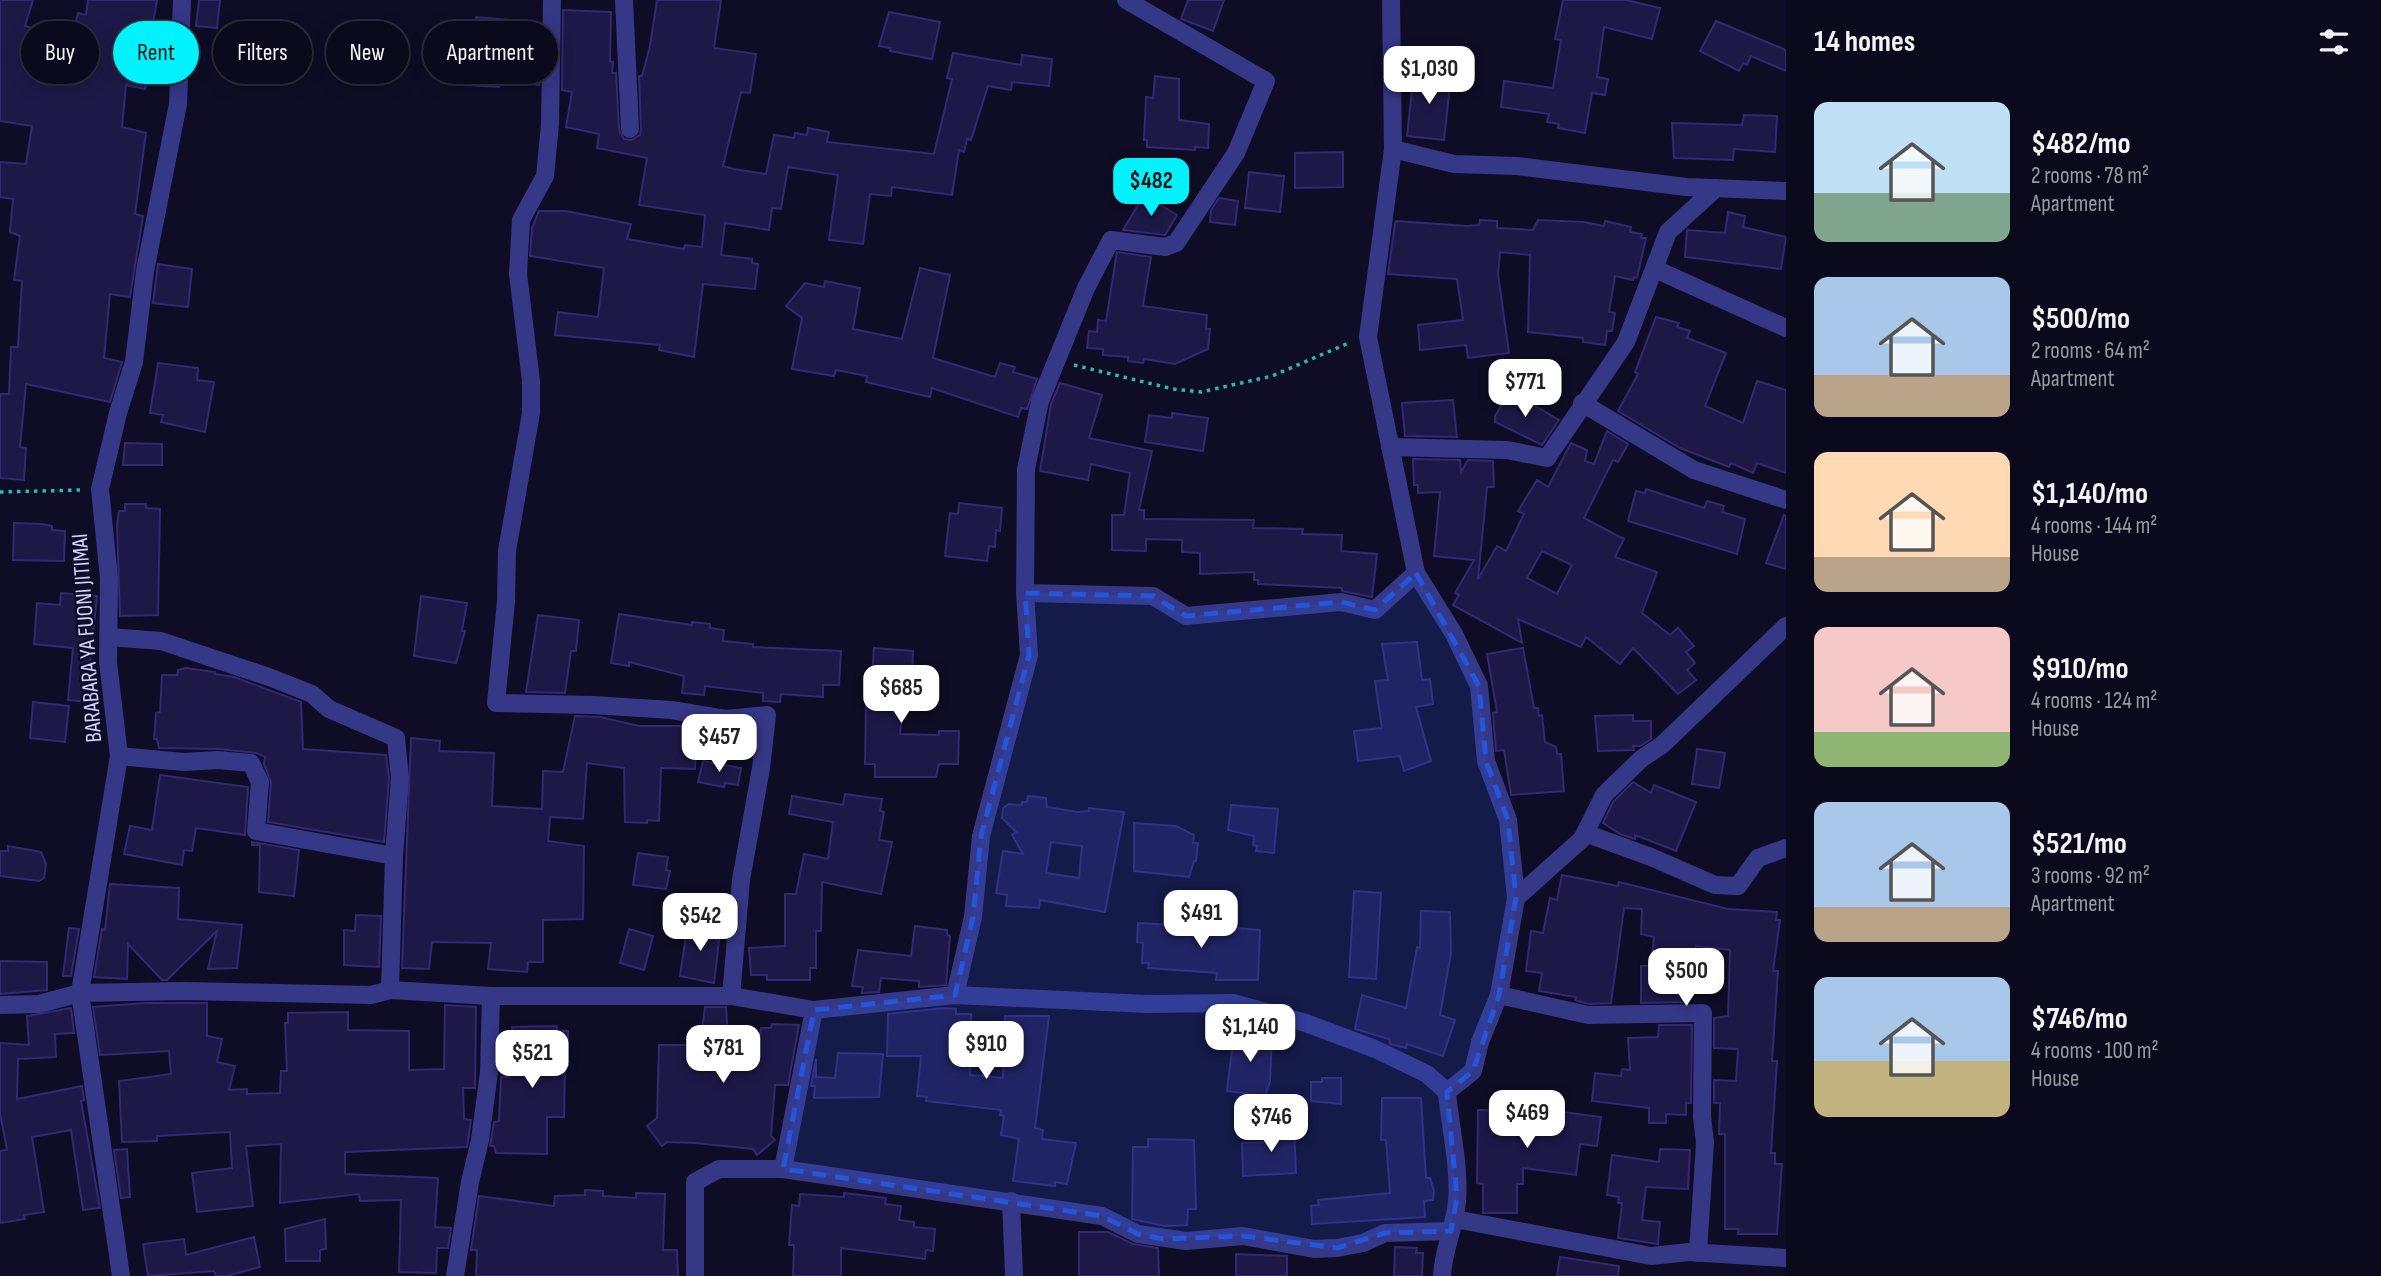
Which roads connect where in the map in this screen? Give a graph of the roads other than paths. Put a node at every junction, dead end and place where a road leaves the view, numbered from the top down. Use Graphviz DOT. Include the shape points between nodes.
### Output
graph roads {
  1 [pos="182,0"];
  2 [pos="552,0"];
  3 [pos="624,0"];
  4 [pos="1126,0"];
  5 [pos="1391,0"];
  6 [pos="629,129"];
  7 [pos="1393,149"];
  8 [pos="1716,188"];
  9 [pos="1786,191"];
  10 [pos="1655,269"];
  11 [pos="1786,328"];
  12 [pos="1582,404"];
  13 [pos="1391,447"];
  14 [pos="1786,500"];
  15 [pos="1416,573"];
  16 [pos="1025,593"];
  17 [pos="1786,626"];
  18 [pos="108,637"];
  19 [pos="119,756"];
  20 [pos="1585,834"];
  21 [pos="1786,848"];
  22 [pos="394,856"];
  23 [pos="1516,898"];
  24 [pos="390,990"];
  25 [pos="80,993"];
  26 [pos="955,995"];
  27 [pos="1499,995"];
  28 [pos="491,996"];
  29 [pos="731,996"];
  30 [pos="0,1005"];
  31 [pos="814,1010"];
  32 [pos="1447,1092"];
  33 [pos="783,1169"];
  34 [pos="1010,1201"];
  35 [pos="1453,1225"];
  36 [pos="1698,1253"];
  37 [pos="1786,1258"];
  38 [pos="121,1276"];
  39 [pos="455,1276"];
  40 [pos="695,1276"];
  41 [pos="1014,1276"];
  42 [pos="1442,1276"];
  1 -- 18 [label="street, BARABARA YA FUONI JITIMAI" via="178,104 145,271 134,362 100,489 109,578"];
  2 -- 29 [label="street" via="545,176 521,220 518,274 531,412 507,551 496,703 671,710 726,719 767,715 741,880"];
  3 -- 6 [label="street"];
  4 -- 16 [label="street" via="1266,81 1236,153 1176,243 1165,247 1111,240 1086,288 1040,401 1026,469"];
  5 -- 7 [label="street"];
  7 -- 8 [label="street" via="1454,164 1517,166"];
  7 -- 13 [label="street" via="1368,337"];
  8 -- 9 [label="street"];
  8 -- 10 [label="street" via="1668,232"];
  10 -- 11 [label="street"];
  10 -- 12 [label="street" via="1626,342"];
  12 -- 13 [label="street" via="1547,458 1507,450"];
  12 -- 14 [label="street" via="1694,470"];
  13 -- 15 [label="street"];
  15 -- 16 [label="street" via="1375,610 1341,602 1186,615 1153,596"];
  15 -- 23 [label="street" via="1479,686 1486,761 1507,820"];
  16 -- 26 [label="street" via="1029,655 981,836 973,918"];
  17 -- 20 [label="street" via="1604,795"];
  18 -- 19 [label="street, BARABARA YA FUONI JITIMAI"];
  18 -- 22 [label="street" via="161,641 269,677 396,738 400,778"];
  19 -- 22 [label="street" via="251,763 260,782 257,831"];
  19 -- 25 [label="street, BARABARA YA FUONI JITIMAI"];
  20 -- 21 [label="street" via="1715,884 1738,886 1758,858"];
  20 -- 23 [label="street"];
  22 -- 24 [label="street"];
  23 -- 27 [label="street"];
  24 -- 25 [label="street" via="371,995"];
  24 -- 28 [label="street"];
  25 -- 30 [label="street" via="39,1004"];
  25 -- 38 [label="street, BARABARA YA FUONI JITIMAI"];
  26 -- 31 [label="street"];
  26 -- 32 [label="street" via="1233,1003 1375,1049 1427,1074"];
  27 -- 32 [label="street" via="1473,1071"];
  27 -- 36 [label="street" via="1588,1015 1703,1013 1706,1142"];
  28 -- 29 [label="street"];
  28 -- 39 [label="street" via="489,1072"];
  29 -- 31 [label="street"];
  31 -- 33 [label="street"];
  32 -- 35 [label="street" via="1457,1196"];
  33 -- 34 [label="street"];
  33 -- 40 [label="street" via="719,1169 695,1182"];
  34 -- 35 [label="street" via="1102,1216 1138,1234 1186,1241 1243,1236 1314,1249 1363,1243 1385,1233"];
  34 -- 41 [label="street"];
  35 -- 36 [label="street" via="1651,1256"];
  35 -- 42 [label="street"];
  36 -- 37 [label="street"];
}
